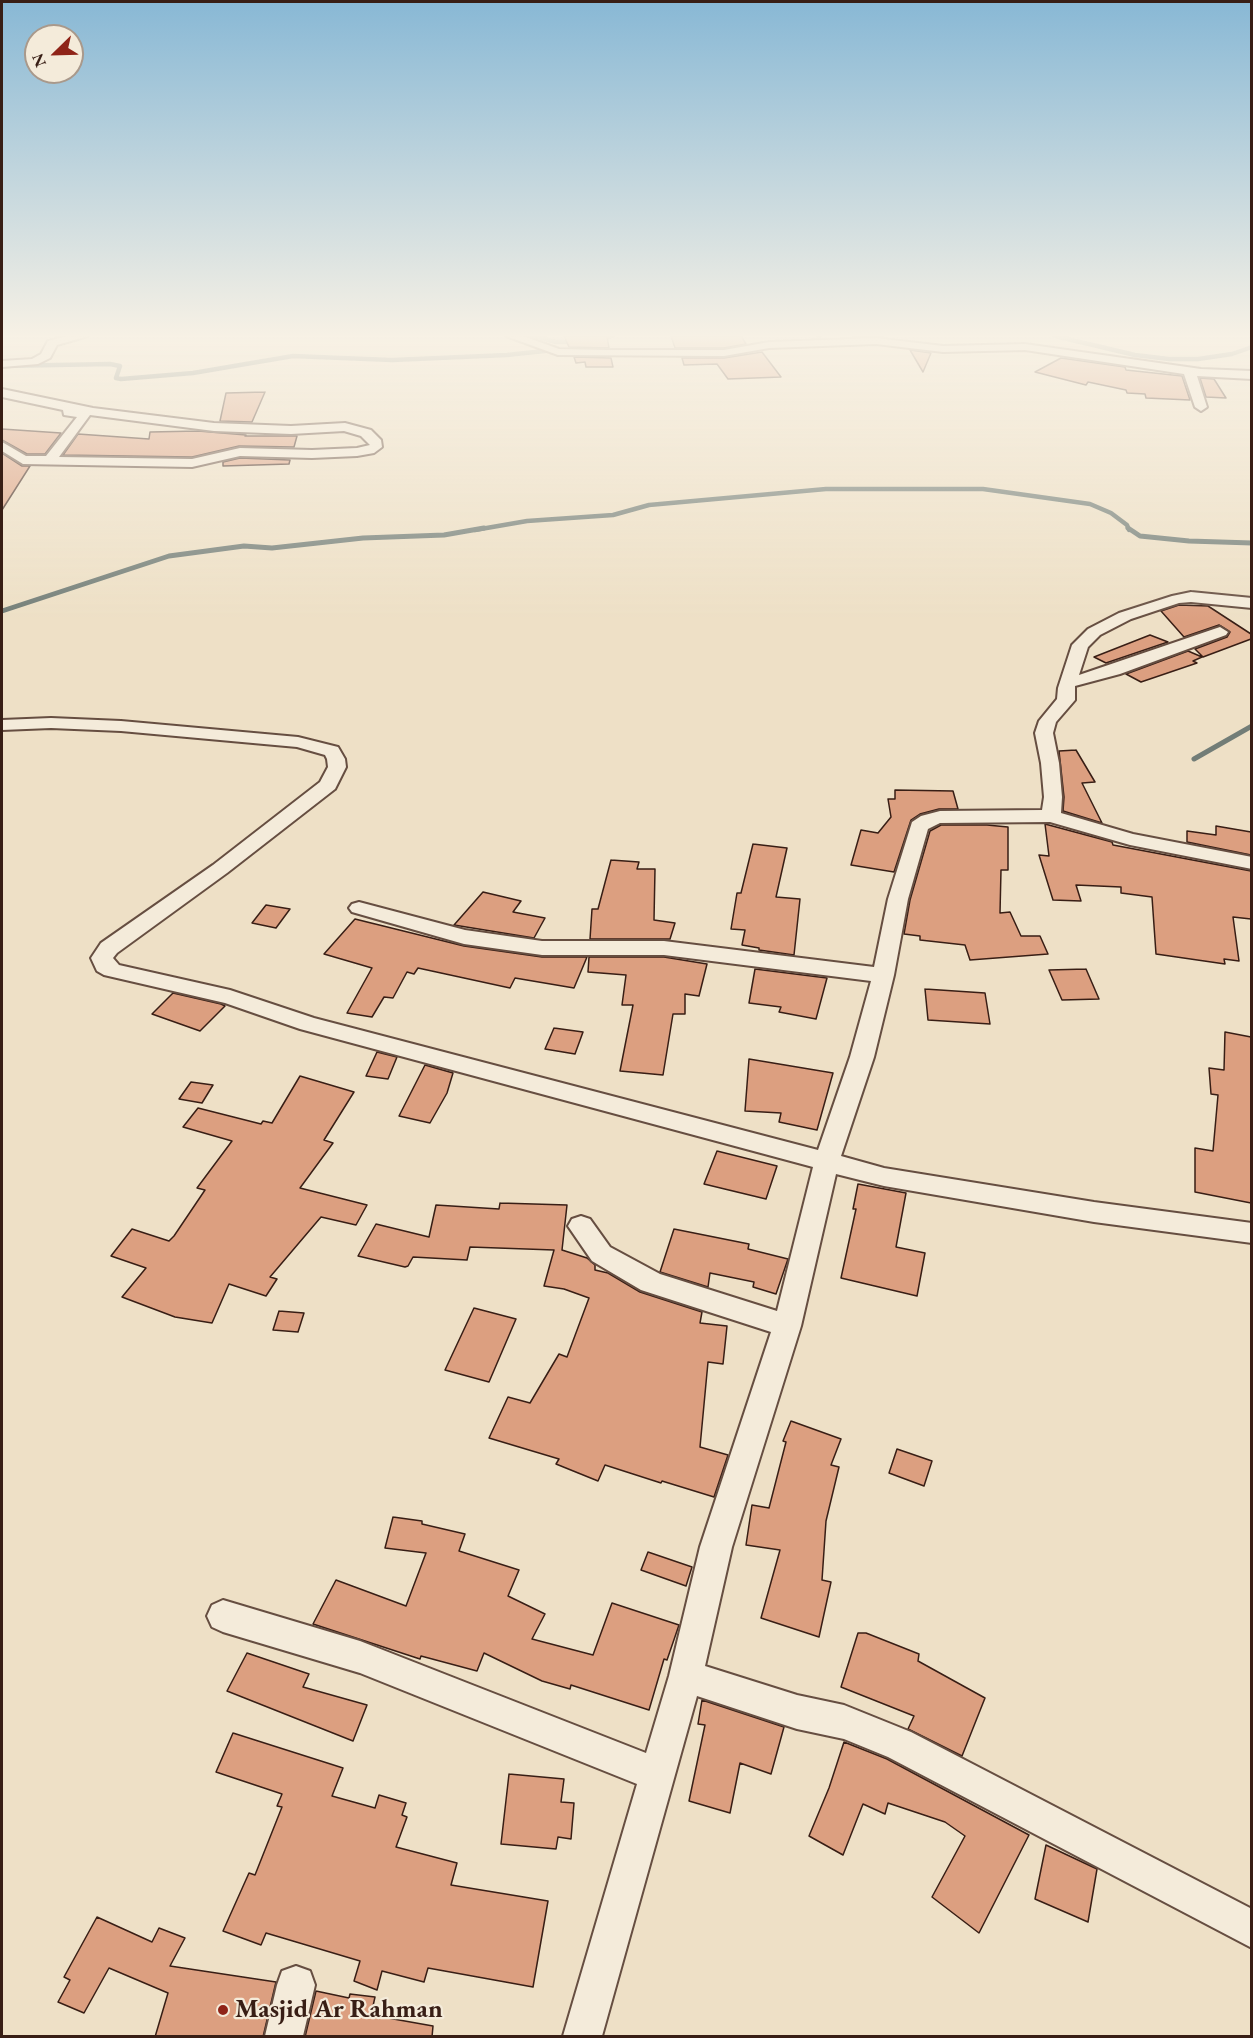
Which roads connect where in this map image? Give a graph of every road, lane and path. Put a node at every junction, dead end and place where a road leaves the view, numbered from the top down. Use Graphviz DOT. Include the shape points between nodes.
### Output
graph roads {
  1 [pos="72,431"];
  2 [pos="359,431"];
  3 [pos="2,446"];
  4 [pos="50,460"];
  5 [pos="1251,603"];
  6 [pos="1220,632"];
  7 [pos="1068,683"];
  8 [pos="2,725"];
  9 [pos="1051,816"];
  10 [pos="1251,864"];
  11 [pos="359,908"];
  12 [pos="883,975"];
  13 [pos="827,1161"];
  14 [pos="581,1226"];
  15 [pos="1251,1233"];
  16 [pos="787,1326"];
  17 [pos="223,1616"];
  18 [pos="686,1676"];
  19 [pos="658,1775"];
  20 [pos="1251,1929"];
  21 [pos="296,1985"];
  22 [pos="284,2037"];
  23 [pos="582,2037"];
  1 -- 4 [label="street"];
  2 -- 4 [label="street" via="366,433 376,447 312,454 240,452 192,463"];
  3 -- 4 [label="street" via="23,460"];
  5 -- 7 [label="street" via="1184,598 1125,616 1094,632 1080,645"];
  6 -- 7 [label="street"];
  7 -- 9 [label="street" via="1066,700 1048,721 1044,733 1053,797"];
  8 -- 13 [label="street" via="121,726 298,742 332,750 337,767 328,785 109,948 102,958 112,970 230,997 308,1024"];
  9 -- 10 [label="street" via="1130,839"];
  9 -- 12 [label="street" via="940,818 919,826 898,899"];
  11 -- 12 [label="street" via="464,937 542,948 664,948"];
  12 -- 13 [label="street" via="862,1057"];
  13 -- 15 [label="street" via="884,1177"];
  13 -- 16 [label="street"];
  14 -- 16 [label="street" via="602,1254 651,1282"];
  16 -- 18 [label="street" via="716,1547"];
  17 -- 19 [label="street" via="360,1657"];
  18 -- 19 [label="street"];
  18 -- 20 [label="street" via="797,1712 844,1722 899,1743"];
  19 -- 23 [label="street"];
  21 -- 22 [label="street"];
}
